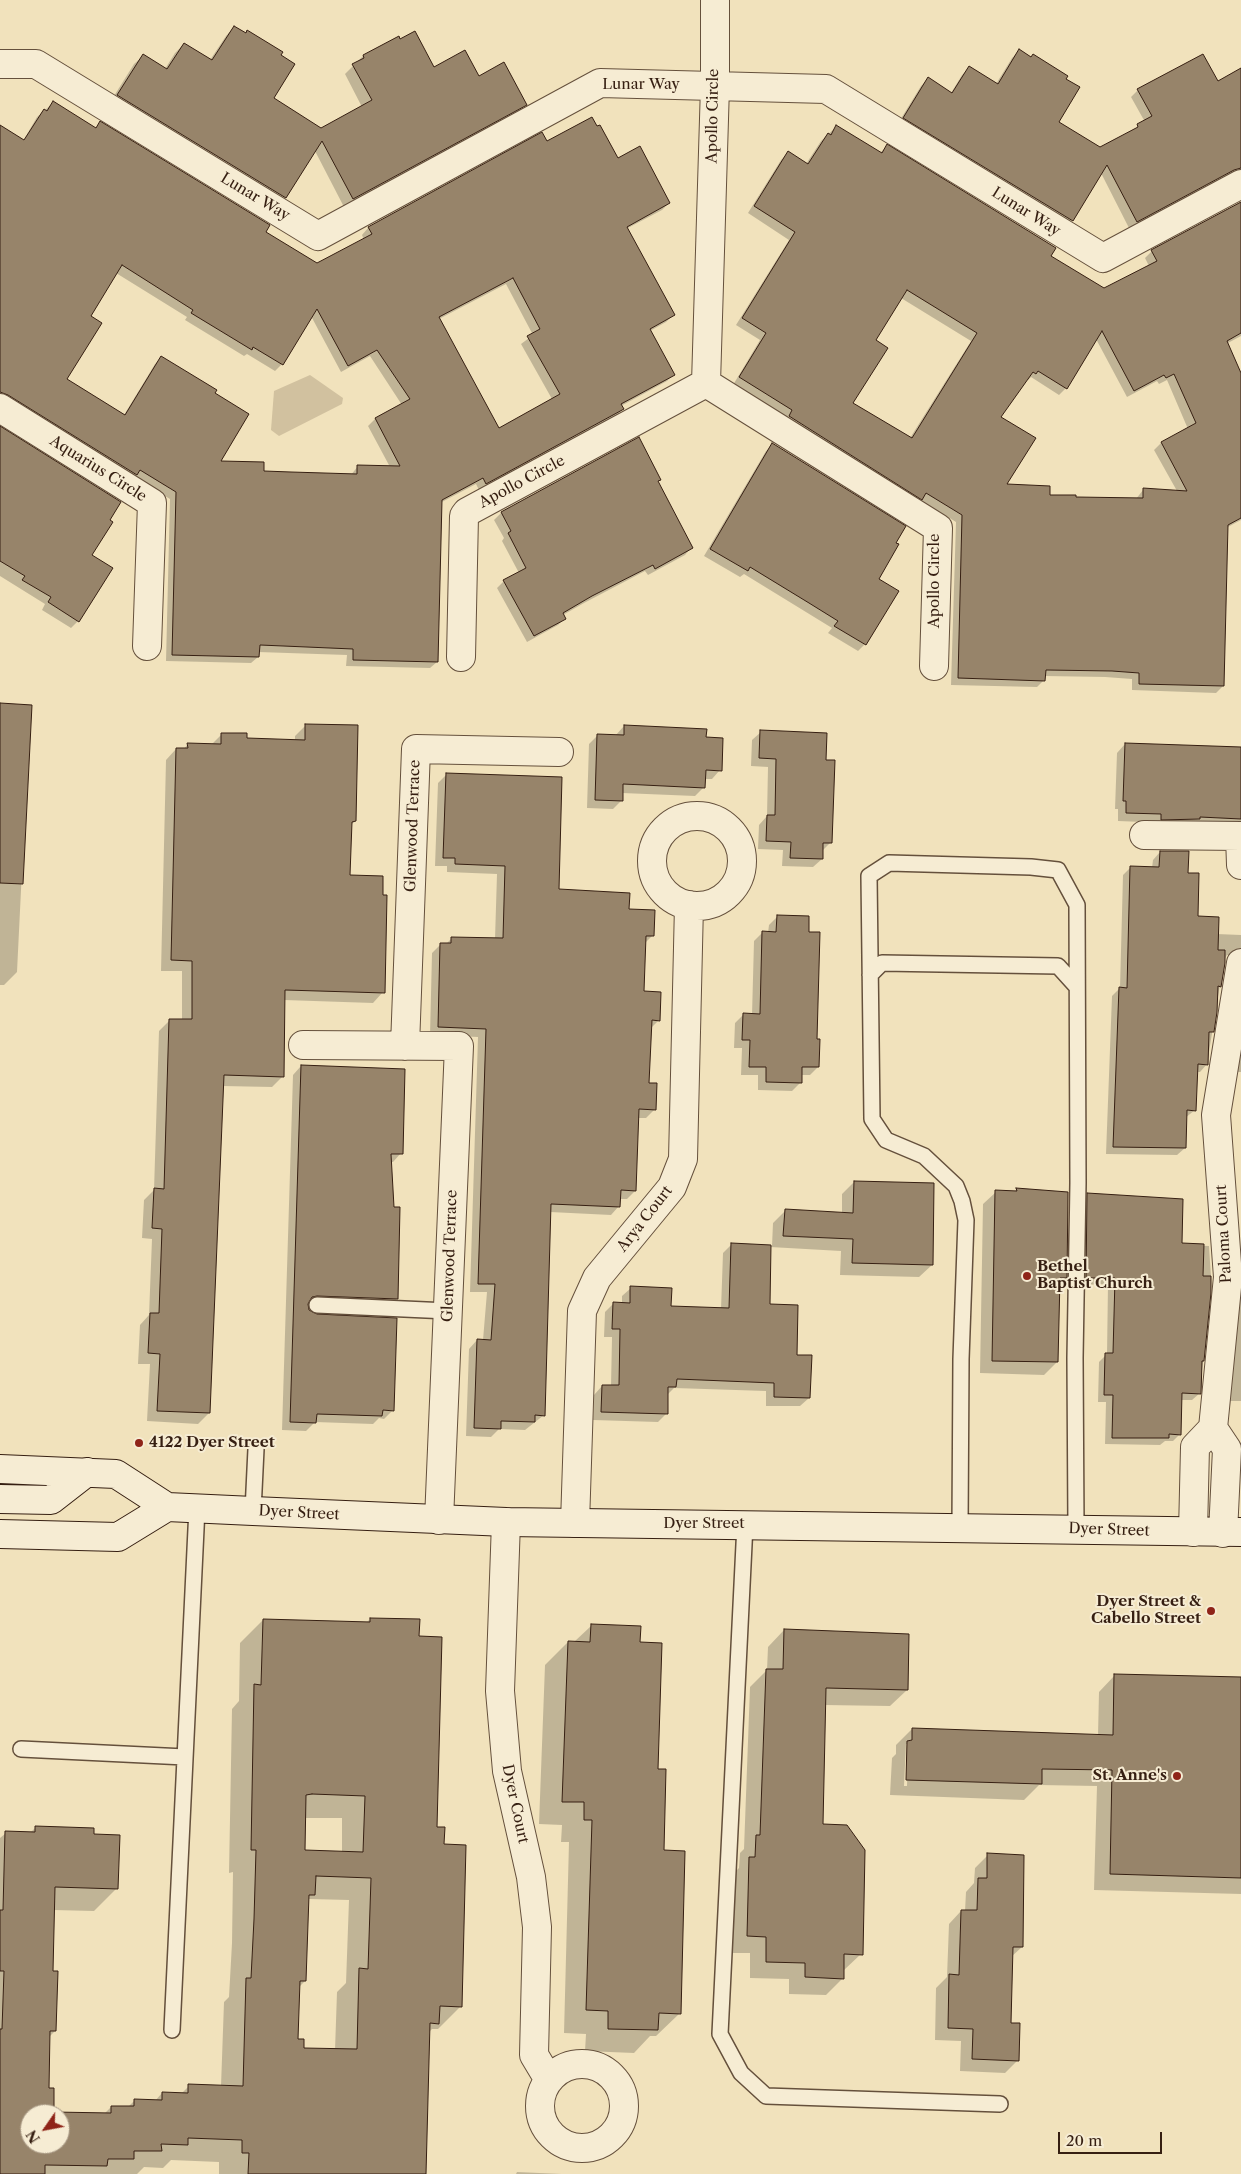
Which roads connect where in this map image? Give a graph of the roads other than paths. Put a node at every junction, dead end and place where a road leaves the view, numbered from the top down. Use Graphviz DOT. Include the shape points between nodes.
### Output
graph roads {
  1 [pos="715,0"];
  2 [pos="0,64"];
  3 [pos="715,86"];
  4 [pos="1241,184"];
  5 [pos="706,382"];
  6 [pos="0,408"];
  7 [pos="147,646"];
  8 [pos="461,656"];
  9 [pos="934,666"];
  10 [pos="559,752"];
  11 [pos="1144,835"];
  12 [pos="1240,836"];
  13 [pos="1241,865"];
  14 [pos="689,905"];
  15 [pos="1241,962"];
  16 [pos="870,975"];
  17 [pos="1077,987"];
  18 [pos="304,1044"];
  19 [pos="404,1046"];
  20 [pos="317,1305"];
  21 [pos="448,1311"];
  22 [pos="1213,1428"];
  23 [pos="256,1449"];
  24 [pos="0,1469"];
  25 [pos="87,1472"];
  26 [pos="0,1499"];
  27 [pos="167,1507"];
  28 [pos="196,1508"];
  29 [pos="253,1511"];
  30 [pos="439,1520"];
  31 [pos="506,1522"];
  32 [pos="575,1523"];
  33 [pos="746,1524"];
  34 [pos="960,1527"];
  35 [pos="1076,1528"];
  36 [pos="1194,1532"];
  37 [pos="1232,1532"];
  38 [pos="0,1534"];
  39 [pos="20,1749"];
  40 [pos="185,1758"];
  41 [pos="172,2030"];
  42 [pos="550,2080"];
  43 [pos="1000,2104"];
  1 -- 3 [label="street, Apollo Circle"];
  2 -- 3 [label="street, Lunar Way" via="36,64 318,236 600,83"];
  3 -- 4 [label="street, Lunar Way" via="826,89 1103,258"];
  3 -- 5 [label="street, Apollo Circle"];
  5 -- 8 [label="street, Apollo Circle" via="467,512 464,516"];
  5 -- 9 [label="street, Apollo Circle" via="938,528"];
  6 -- 7 [label="street, Aquarius Circle" via="152,503"];
  10 -- 19 [label="street, Glenwood Terrace" via="416,748"];
  11 -- 12 [label="street"];
  12 -- 13 [label="street"];
  14 -- 32 [label="street, Arya Court" via="683,1159 672,1187 597,1278 582,1311"];
  15 -- 22 [label="street, Paloma Court" via="1216,1115 1228,1277"];
  16 -- 17 [label="lane" via="882,964 1058,966"];
  16 -- 17 [label="lane" via="869,876 889,863 1031,867 1058,870 1077,905"];
  16 -- 34 [label="lane" via="872,1119 886,1140 924,1156 956,1186 966,1220"];
  17 -- 35 [label="lane"];
  18 -- 19 [label="street, Glenwood Terrace"];
  19 -- 21 [label="street, Glenwood Terrace" via="459,1046"];
  20 -- 21 [label="lane"];
  21 -- 30 [label="street, Glenwood Terrace"];
  22 -- 36 [label="street" via="1195,1448"];
  22 -- 37 [label="street" via="1227,1450"];
  23 -- 29 [label="lane"];
  24 -- 25 [label="street"];
  25 -- 26 [label="street" via="51,1500"];
  25 -- 27 [label="street" via="116,1474"];
  27 -- 28 [label="street, Dyer Street"];
  27 -- 38 [label="street" via="118,1537"];
  28 -- 29 [label="street, Dyer Street"];
  28 -- 40 [label="lane"];
  29 -- 30 [label="street, Dyer Street"];
  30 -- 31 [label="street, Dyer Street"];
  31 -- 32 [label="street, Dyer Street"];
  31 -- 42 [label="street, Dyer Court" via="500,1691 506,1771 531,1877 536,1927 534,2055"];
  32 -- 33 [label="street, Dyer Street"];
  33 -- 34 [label="street, Dyer Street"];
  33 -- 43 [label="lane" via="720,2034 741,2073 766,2096"];
  34 -- 35 [label="street, Dyer Street"];
  35 -- 36 [label="street, Dyer Street"];
  36 -- 37 [label="street, Dyer Street"];
  39 -- 40 [label="lane"];
  40 -- 41 [label="lane"];
}
